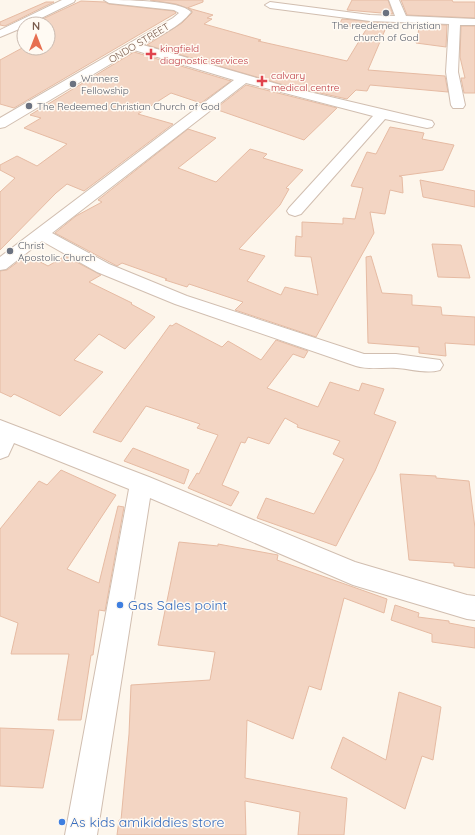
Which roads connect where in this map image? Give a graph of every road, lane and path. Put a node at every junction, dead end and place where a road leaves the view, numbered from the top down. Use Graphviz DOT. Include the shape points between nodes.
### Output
graph roads {
  1 [pos="66,0"];
  2 [pos="69,0"];
  3 [pos="109,0"];
  4 [pos="394,0"];
  5 [pos="270,5"];
  6 [pos="402,20"];
  7 [pos="455,22"];
  8 [pos="475,22"];
  9 [pos="0,34"];
  10 [pos="133,46"];
  11 [pos="243,80"];
  12 [pos="458,105"];
  13 [pos="381,114"];
  14 [pos="0,124"];
  15 [pos="427,124"];
  16 [pos="294,211"];
  17 [pos="40,233"];
  18 [pos="0,265"];
  19 [pos="433,365"];
  20 [pos="3,436"];
  21 [pos="141,484"];
  22 [pos="475,608"];
  23 [pos="81,835"];
  1 -- 2 [label="street"];
  2 -- 9 [label="street"];
  3 -- 10 [label="street, ONDO STREET" via="176,7 186,12"];
  4 -- 6 [label="street"];
  5 -- 6 [label="street"];
  6 -- 7 [label="street"];
  7 -- 8 [label="street"];
  7 -- 12 [label="street" via="452,72"];
  10 -- 11 [label="street"];
  10 -- 14 [label="street, ONDO STREET"];
  11 -- 13 [label="street"];
  11 -- 17 [label="street"];
  13 -- 15 [label="street"];
  13 -- 16 [label="street"];
  17 -- 18 [label="street"];
  17 -- 19 [label="street" via="103,268 182,300 355,359"];
  20 -- 21 [label="street"];
  21 -- 22 [label="street" via="353,573"];
  21 -- 23 [label="street"];
}
